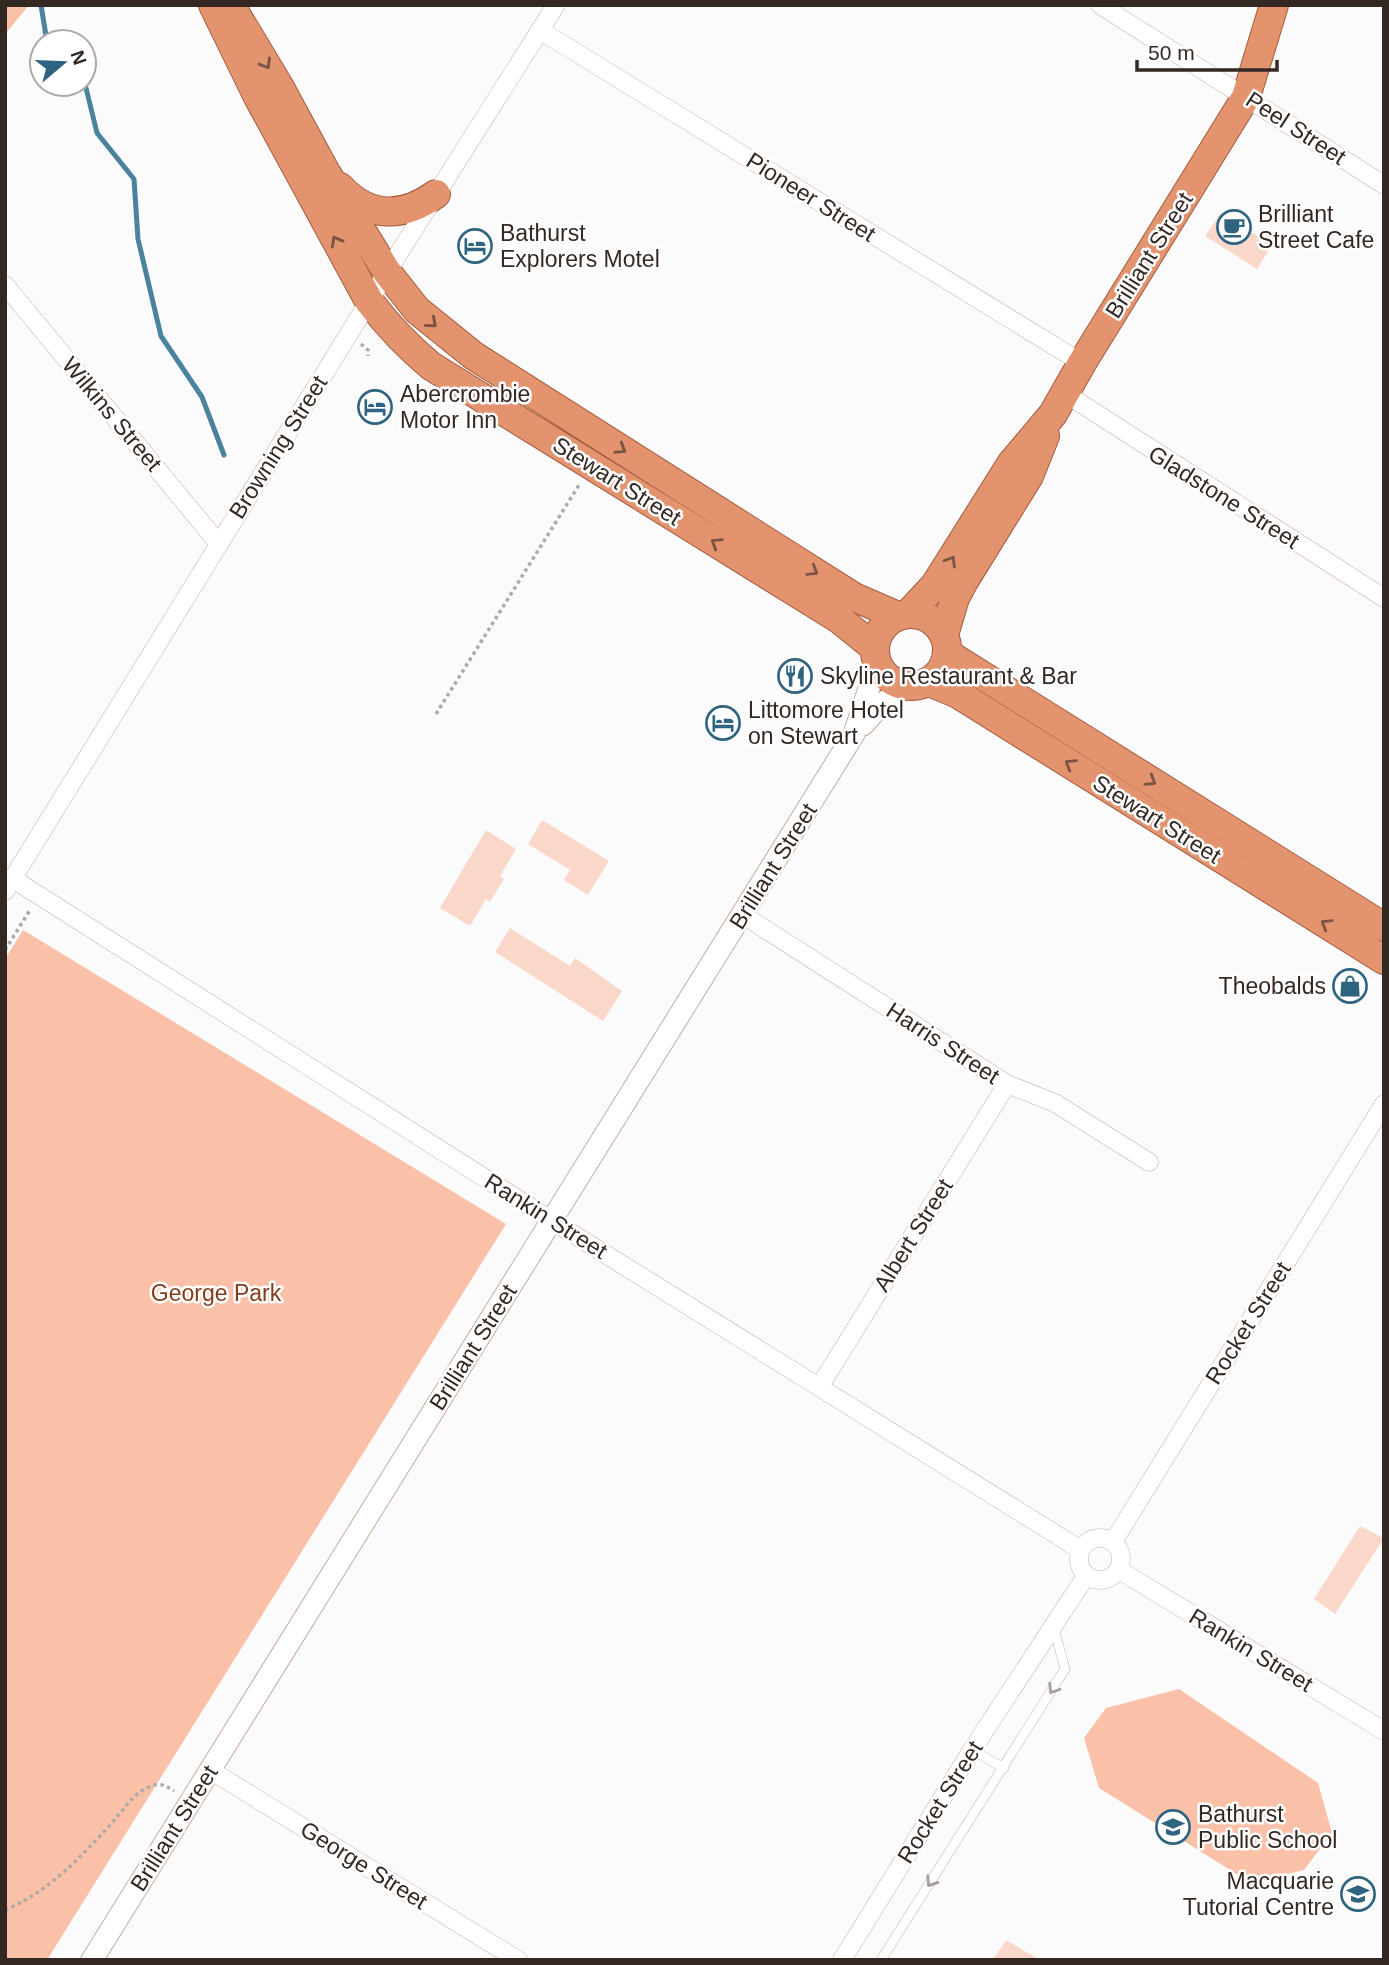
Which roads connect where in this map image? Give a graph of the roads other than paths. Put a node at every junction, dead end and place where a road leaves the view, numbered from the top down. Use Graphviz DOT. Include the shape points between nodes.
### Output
graph roads {
  1 [pos="213,5"];
  2 [pos="231,5"];
  3 [pos="556,5"];
  4 [pos="1100,5"];
  5 [pos="1274,5"];
  6 [pos="541,31"];
  7 [pos="1246,97"];
  8 [pos="324,169"];
  9 [pos="1384,185"];
  10 [pos="436,194"];
  11 [pos="387,272"];
  12 [pos="5,285"];
  13 [pos="369,301"];
  14 [pos="1082,363"];
  15 [pos="1059,404"];
  16 [pos="219,544"];
  17 [pos="1384,598"];
  18 [pos="903,615"];
  19 [pos="946,645"];
  20 [pos="876,656"];
  21 [pos="917,684"];
  22 [pos="855,734"];
  23 [pos="9,885"];
  24 [pos="743,915"];
  25 [pos="1384,927"];
  26 [pos="1384,960"];
  27 [pos="1007,1084"];
  28 [pos="1384,1104"];
  29 [pos="1149,1162"];
  30 [pos="553,1220"];
  31 [pos="820,1386"];
  32 [pos="1113,1542"];
  33 [pos="1081,1550"];
  34 [pos="1119,1570"];
  35 [pos="1086,1576"];
  36 [pos="1053,1626"];
  37 [pos="1384,1731"];
  38 [pos="972,1750"];
  39 [pos="1004,1768"];
  40 [pos="210,1770"];
  41 [pos="92,1960"];
  42 [pos="518,1960"];
  43 [pos="842,1960"];
  44 [pos="881,1960"];
  13 -- 1 [label="highway, Stewart Street, one-way"];
  2 -- 8 [label="highway, Stewart Street, one-way"];
  3 -- 6 [label="street, Browning Street"];
  4 -- 7 [label="street, Peel Street"];
  5 -- 7 [label="highway, Brilliant Street"];
  6 -- 10 [label="street, Browning Street"];
  6 -- 14 [label="street, Pioneer Street"];
  7 -- 9 [label="street, Peel Street"];
  7 -- 14 [label="highway, Brilliant Street"];
  8 -- 10 [label="highway" via="343,191 376,210 409,210"];
  8 -- 11 [label="highway, Stewart Street"];
  10 -- 11 [label="street, Browning Street"];
  11 -- 13 [label="street, Browning Street"];
  11 -- 18 [label="highway, Stewart Street, one-way" via="417,310 474,356 854,597"];
  12 -- 16 [label="street, Wilkins Street"];
  13 -- 16 [label="street, Browning Street"];
  20 -- 13 [label="highway, Stewart Street, one-way" via="839,619 431,366"];
  14 -- 15 [label="highway, Brilliant Street"];
  15 -- 17 [label="street, Gladstone Street"];
  18 -- 15 [label="highway, Brilliant Street, one-way" via="935,585 1011,464"];
  15 -- 19 [label="highway, Brilliant Street" via="1029,477 955,598"];
  16 -- 23 [label="street, Browning Street"];
  18 -- 19 [label="highway" via="929,618"];
  18 -- 20 [label="highway" via="881,629"];
  19 -- 21 [label="highway" via="942,670"];
  19 -- 25 [label="highway, Stewart Street, one-way"];
  20 -- 21 [label="highway" via="886,676"];
  20 -- 22 [label="street, Brilliant Street"];
  21 -- 22 [label="street, Brilliant Street" via="880,706"];
  26 -- 21 [label="highway, Stewart Street, one-way" via="958,694"];
  22 -- 24 [label="street, Brilliant Street"];
  23 -- 30 [label="street, Rankin Street" via="39,896"];
  24 -- 27 [label="street, Harris Street"];
  24 -- 30 [label="street, Brilliant Street"];
  27 -- 29 [label="street, Harris Street" via="1055,1103"];
  27 -- 31 [label="street, Albert Street"];
  28 -- 32 [label="street, Rocket Street"];
  30 -- 31 [label="street, Rankin Street"];
  30 -- 40 [label="street, Brilliant Street"];
  31 -- 33 [label="street, Rankin Street"];
  32 -- 33 [label="street" via="1092,1539"];
  32 -- 34 [label="street" via="1120,1552"];
  33 -- 35 [label="street" via="1079,1563"];
  34 -- 35 [label="street" via="1104,1580"];
  34 -- 37 [label="street, Rankin Street"];
  35 -- 36 [label="street, Rocket Street"];
  36 -- 38 [label="street, Rocket Street"];
  36 -- 39 [label="lane, one-way" via="1065,1670"];
  38 -- 39 [label="lane"];
  38 -- 43 [label="street, Rocket Street"];
  39 -- 44 [label="lane, one-way"];
  40 -- 41 [label="street, Brilliant Street"];
  40 -- 42 [label="street, George Street"];
}
